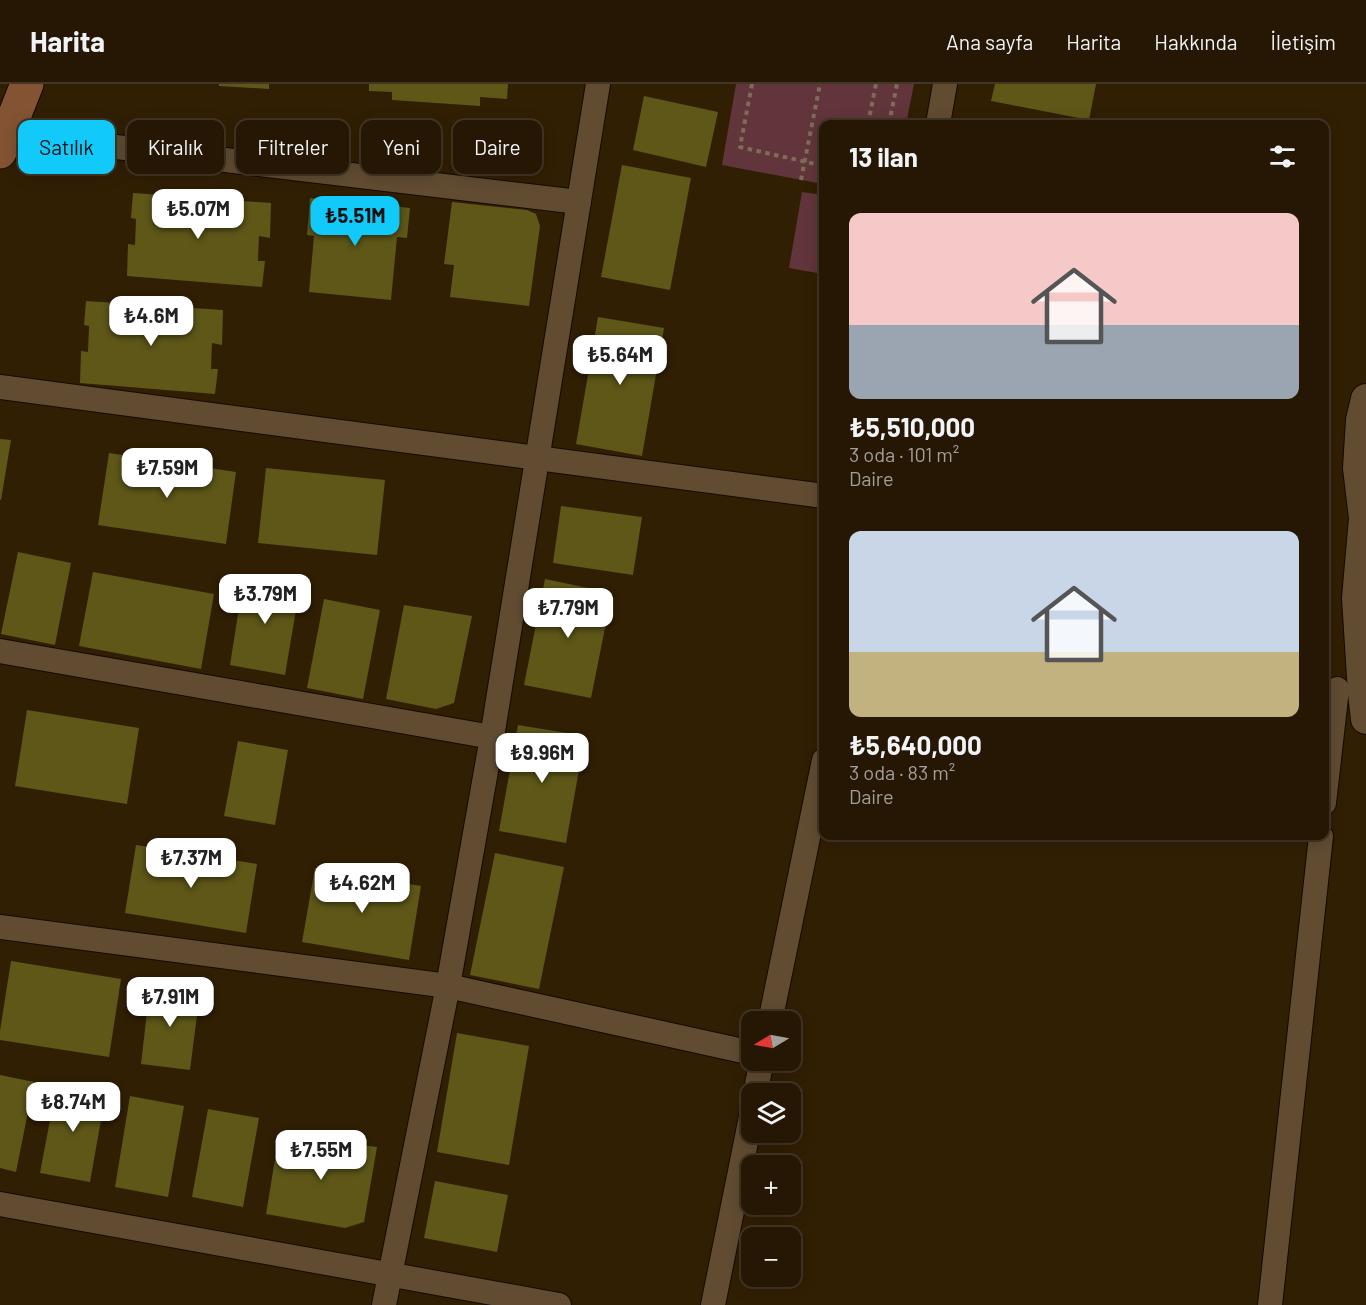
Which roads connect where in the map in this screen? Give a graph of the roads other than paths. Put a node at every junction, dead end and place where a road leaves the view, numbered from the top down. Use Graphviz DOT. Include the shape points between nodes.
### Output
graph roads {
  1 [pos="27,84"];
  2 [pos="598,84"];
  3 [pos="945,84"];
  4 [pos="939,120"];
  5 [pos="4,143"];
  6 [pos="579,202"];
  7 [pos="0,387"];
  8 [pos="1366,399"];
  9 [pos="537,458"];
  10 [pos="819,495"];
  11 [pos="1365,518"];
  12 [pos="0,651"];
  13 [pos="1348,697"];
  14 [pos="492,737"];
  15 [pos="1329,781"];
  16 [pos="819,784"];
  17 [pos="1321,840"];
  18 [pos="0,927"];
  19 [pos="448,986"];
  20 [pos="772,1011"];
  21 [pos="741,1051"];
  22 [pos="746,1143"];
  23 [pos="0,1204"];
  24 [pos="390,1274"];
  25 [pos="384,1305"];
  26 [pos="559,1305"];
  27 [pos="713,1305"];
  28 [pos="1270,1305"];
  1 -- 5 [label="main road"];
  2 -- 6 [label="street"];
  3 -- 4 [label="street"];
  5 -- 6 [label="street"];
  6 -- 9 [label="street"];
  7 -- 9 [label="street"];
  8 -- 11 [label="street" via="1358,468"];
  9 -- 10 [label="street"];
  9 -- 14 [label="street"];
  11 -- 13 [label="street"];
  12 -- 14 [label="street"];
  13 -- 15 [label="street"];
  14 -- 19 [label="street"];
  16 -- 20 [label="street"];
  17 -- 28 [label="street"];
  18 -- 19 [label="street"];
  19 -- 21 [label="street"];
  19 -- 24 [label="street"];
  22 -- 27 [label="street"];
  23 -- 24 [label="street"];
  24 -- 25 [label="street"];
  24 -- 26 [label="street"];
}
